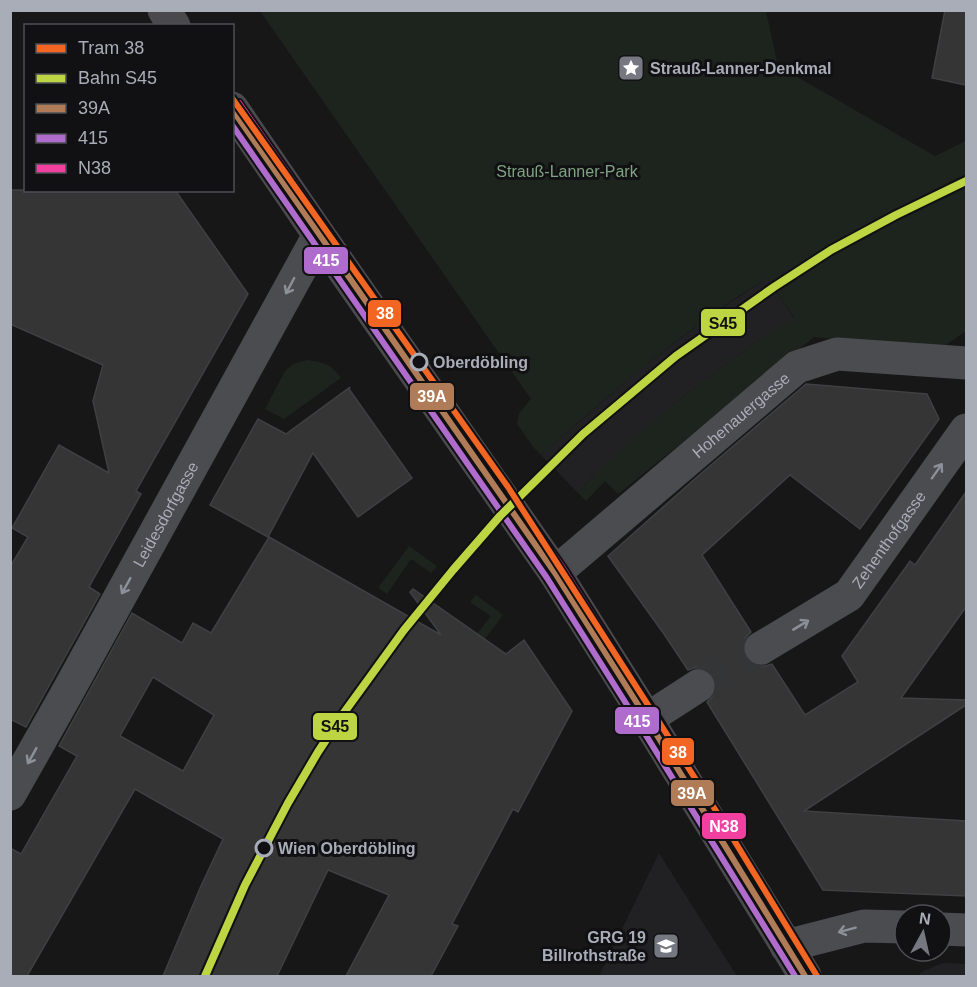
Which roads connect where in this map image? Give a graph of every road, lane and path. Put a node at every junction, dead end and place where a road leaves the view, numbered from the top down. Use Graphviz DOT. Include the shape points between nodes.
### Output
graph roads {
  1 [pos="164,10"];
  2 [pos="173,24"];
  3 [pos="234,111"];
  4 [pos="319,235"];
  5 [pos="966,363"];
  6 [pos="966,430"];
  7 [pos="555,573"];
  8 [pos="761,648"];
  9 [pos="698,686"];
  10 [pos="647,719"];
  11 [pos="10,794"];
  12 [pos="893,927"];
  13 [pos="786,946"];
  14 [pos="805,976"];
  1 -- 2 [label="main road"];
  3 -- 4 [label="main road"];
  4 -- 7 [label="main road"];
  4 -- 11 [label="street, Leidesdorfgasse, one-way"];
  5 -- 7 [label="street, Hohenauergasse" via="837,354 797,367"];
  8 -- 6 [label="street, Zehenthofgasse, one-way" via="849,595"];
  7 -- 10 [label="main road"];
  9 -- 10 [label="street"];
  10 -- 13 [label="main road"];
  12 -- 13 [label="street, one-way" via="864,926"];
  13 -- 14 [label="main road"];
}
